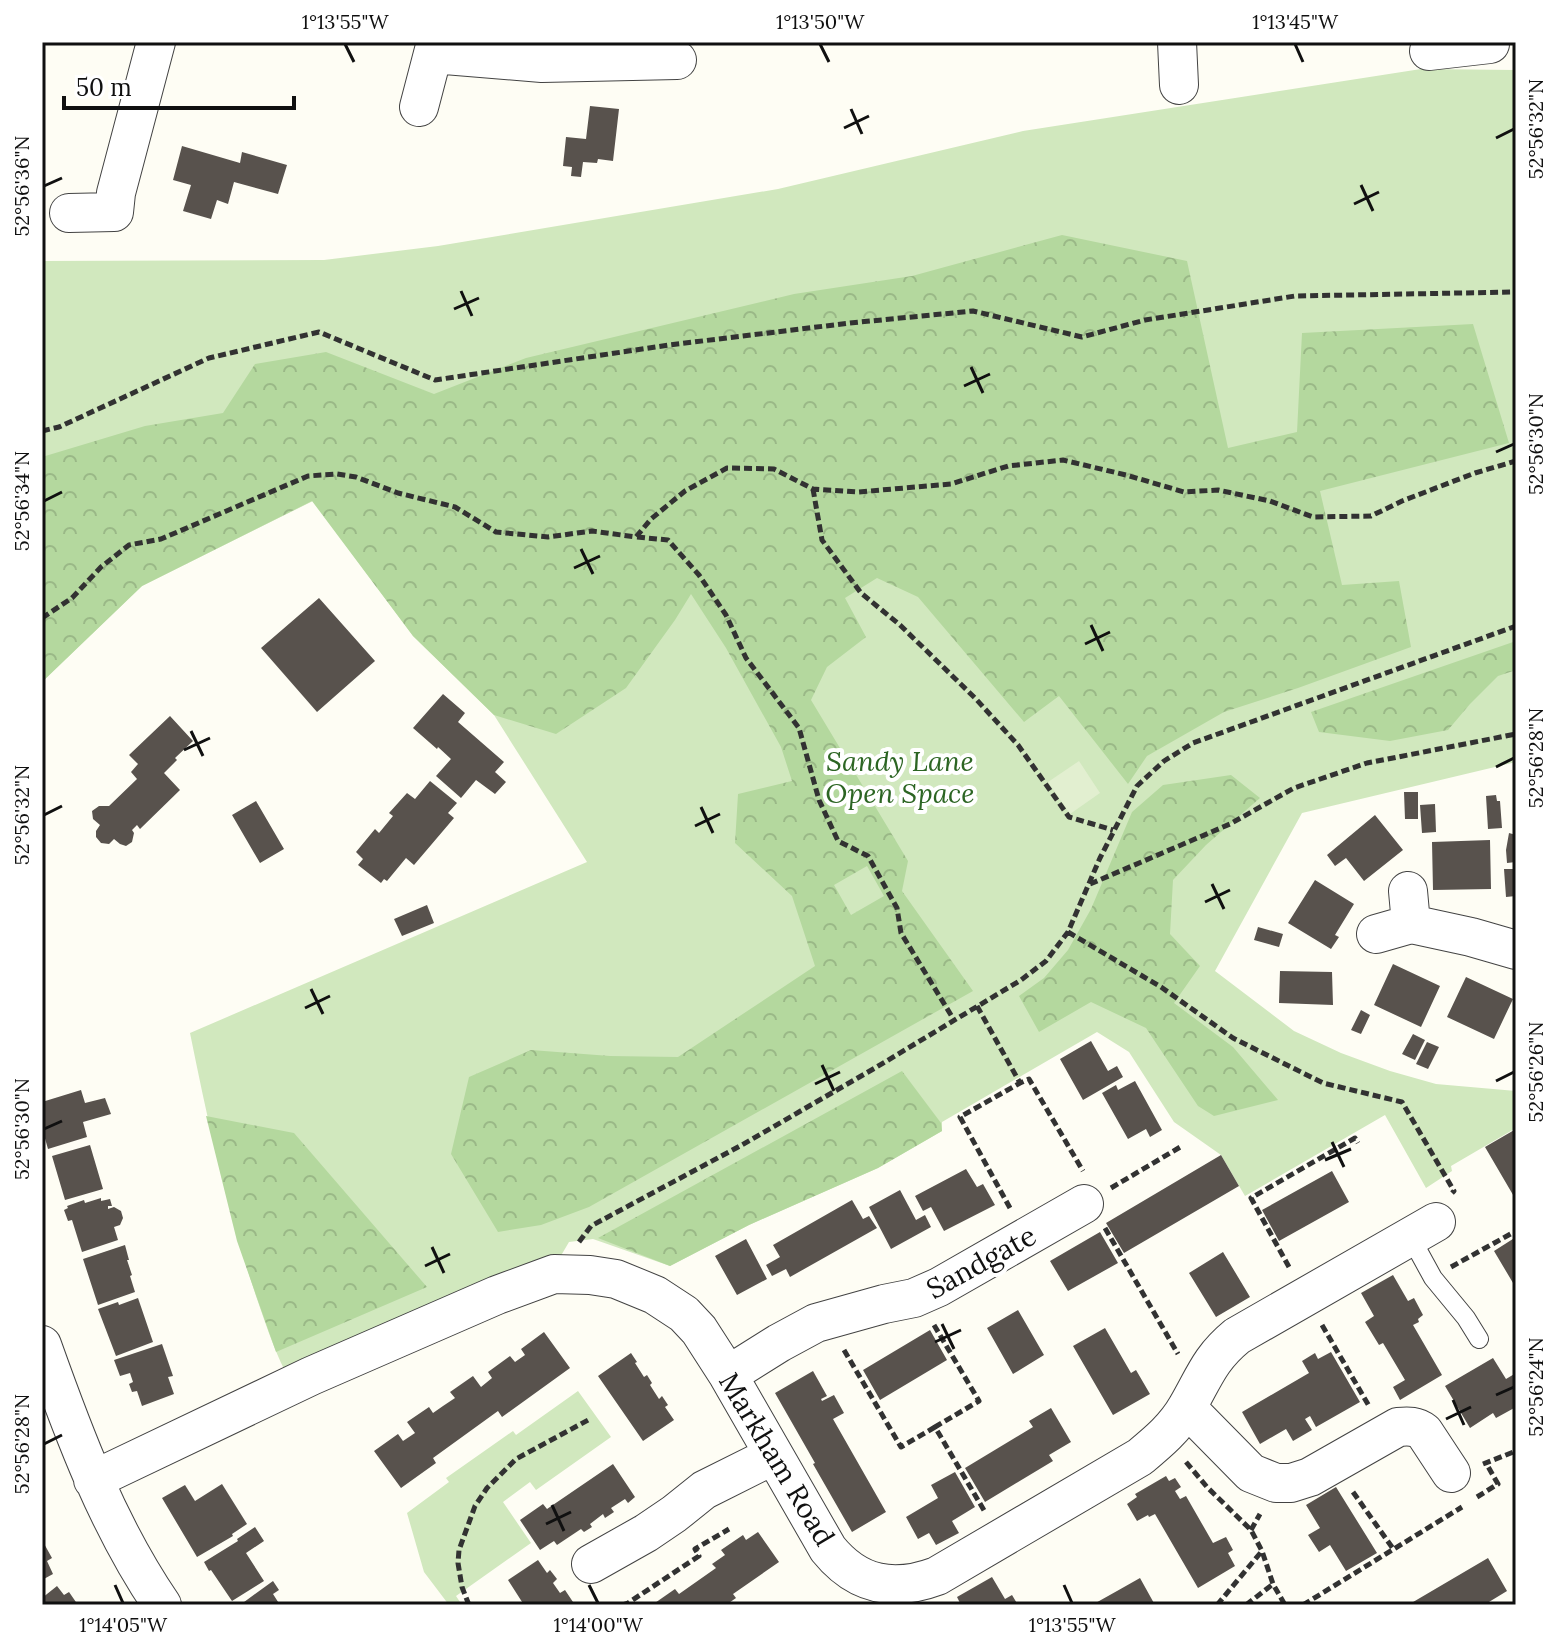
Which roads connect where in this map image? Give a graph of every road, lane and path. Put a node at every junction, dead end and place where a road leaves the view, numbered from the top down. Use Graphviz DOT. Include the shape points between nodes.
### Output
graph roads {
  1 [pos="156,42"];
  2 [pos="1177,42"];
  3 [pos="434,48"];
  4 [pos="637,51"];
  5 [pos="677,60"];
  6 [pos="1179,85"];
  7 [pos="419,107"];
  8 [pos="69,213"];
  9 [pos="1516,292"];
  10 [pos="42,431"];
  11 [pos="1516,461"];
  12 [pos="813,489"];
  13 [pos="636,537"];
  14 [pos="42,618"];
  15 [pos="1516,626"];
  16 [pos="1516,734"];
  17 [pos="1113,830"];
  18 [pos="1089,884"];
  19 [pos="1398,916"];
  20 [pos="1068,932"];
  21 [pos="1516,950"];
  22 [pos="977,1006"];
  23 [pos="954,1020"];
  24 [pos="1016,1075"];
  25 [pos="1020,1083"];
  26 [pos="1358,1143"];
  27 [pos="1182,1146"];
  28 [pos="1444,1173"];
  29 [pos="1084,1204"];
  30 [pos="1423,1229"];
  31 [pos="1516,1231"];
  32 [pos="1026,1237"];
  33 [pos="1281,1253"];
  34 [pos="554,1274"];
  35 [pos="1433,1278"];
  36 [pos="1155,1315"];
  37 [pos="1323,1326"];
  38 [pos="935,1327"];
  39 [pos="1479,1339"];
  40 [pos="42,1345"];
  41 [pos="851,1361"];
  42 [pos="1183,1362"];
  43 [pos="728,1375"];
  44 [pos="590,1419"];
  45 [pos="1176,1422"];
  46 [pos="935,1427"];
  47 [pos="1386,1434"];
  48 [pos="774,1455"];
  49 [pos="1333,1464"];
  50 [pos="1469,1468"];
  51 [pos="93,1480"];
  52 [pos="729,1529"];
  53 [pos="1001,1539"];
  54 [pos="1394,1550"];
  55 [pos="1262,1551"];
  56 [pos="591,1564"];
  57 [pos="1273,1584"];
  58 [pos="162,1605"];
  59 [pos="469,1605"];
  60 [pos="622,1605"];
  61 [pos="1217,1605"];
  62 [pos="1246,1605"];
  63 [pos="1285,1605"];
  64 [pos="1303,1605"];
  1 -- 8 [label="street" via="114,212"];
  2 -- 6 [label="street"];
  3 -- 4 [label="street" via="542,63"];
  3 -- 7 [label="street"];
  4 -- 5 [label="street"];
  9 -- 10 [label="path" via="1295,296 1145,320 1082,337 973,311 669,345 435,380 319,332 209,358"];
  11 -- 12 [label="path" via="1371,516 1313,517 1270,501 1218,490 1184,492 1063,460 1008,466 951,484 858,492"];
  12 -- 13 [label="path" via="774,469 727,468 685,491"];
  12 -- 17 [label="path" via="822,540 861,593 975,698 1018,745 1069,817"];
  13 -- 14 [label="path" via="592,531 548,537 496,532 455,507 356,477 308,476 161,539 129,545"];
  13 -- 23 [label="path" via="668,540 726,615 746,658 799,728 819,800 838,841 868,856 897,908 901,933"];
  15 -- 17 [label="path" via="1193,743 1137,786"];
  16 -- 18 [label="path" via="1367,763 1308,783 1230,824"];
  17 -- 18 [label="path"];
  18 -- 20 [label="path"];
  19 -- 21 [label="street"];
  20 -- 22 [label="path" via="1046,961"];
  20 -- 28 [label="path" via="1233,1038 1323,1083 1402,1102"];
  22 -- 23 [label="path"];
  22 -- 24 [label="path"];
  23 -- 34 [label="path" via="591,1226"];
  25 -- 32 [label="path" via="960,1117"];
  26 -- 33 [label="path" via="1355,1138 1251,1198"];
  27 -- 29 [label="path"];
  29 -- 32 [label="street, Sandgate"];
  30 -- 35 [label="lane, Markham Road"];
  30 -- 45 [label="street, Markham Road" via="1237,1336 1211,1362"];
  31 -- 35 [label="path"];
  32 -- 43 [label="street, Sandgate" via="914,1298 816,1323"];
  34 -- 43 [label="street, Markham Road" via="616,1279 655,1295 699,1330"];
  34 -- 51 [label="street, Markham Road" via="311,1376"];
  35 -- 39 [label="lane, Markham Road"];
  36 -- 42 [label="path"];
  37 -- 47 [label="path"];
  38 -- 46 [label="path" via="979,1401"];
  40 -- 51 [label="street"];
  41 -- 46 [label="path" via="901,1447"];
  43 -- 48 [label="street, Markham Road"];
  44 -- 59 [label="path" via="516,1459 475,1506 458,1563"];
  45 -- 49 [label="street" via="1251,1473 1276,1483 1310,1477"];
  45 -- 53 [label="street, Markham Road" via="1140,1457"];
  45 -- 55 [label="path" via="1207,1487 1251,1530"];
  46 -- 53 [label="path"];
  47 -- 49 [label="street"];
  47 -- 50 [label="street" via="1398,1427 1418,1428"];
  48 -- 53 [label="street, Markham Road" via="828,1549 852,1572 870,1580 917,1584"];
  48 -- 56 [label="street" via="704,1490 646,1533"];
  49 -- 54 [label="path"];
  50 -- 54 [label="path" via="1498,1484"];
  51 -- 58 [label="street"];
  52 -- 60 [label="path" via="695,1549 699,1556"];
  54 -- 64 [label="path"];
  55 -- 57 [label="path"];
  55 -- 61 [label="path"];
  57 -- 62 [label="path"];
  57 -- 63 [label="path"];
}
